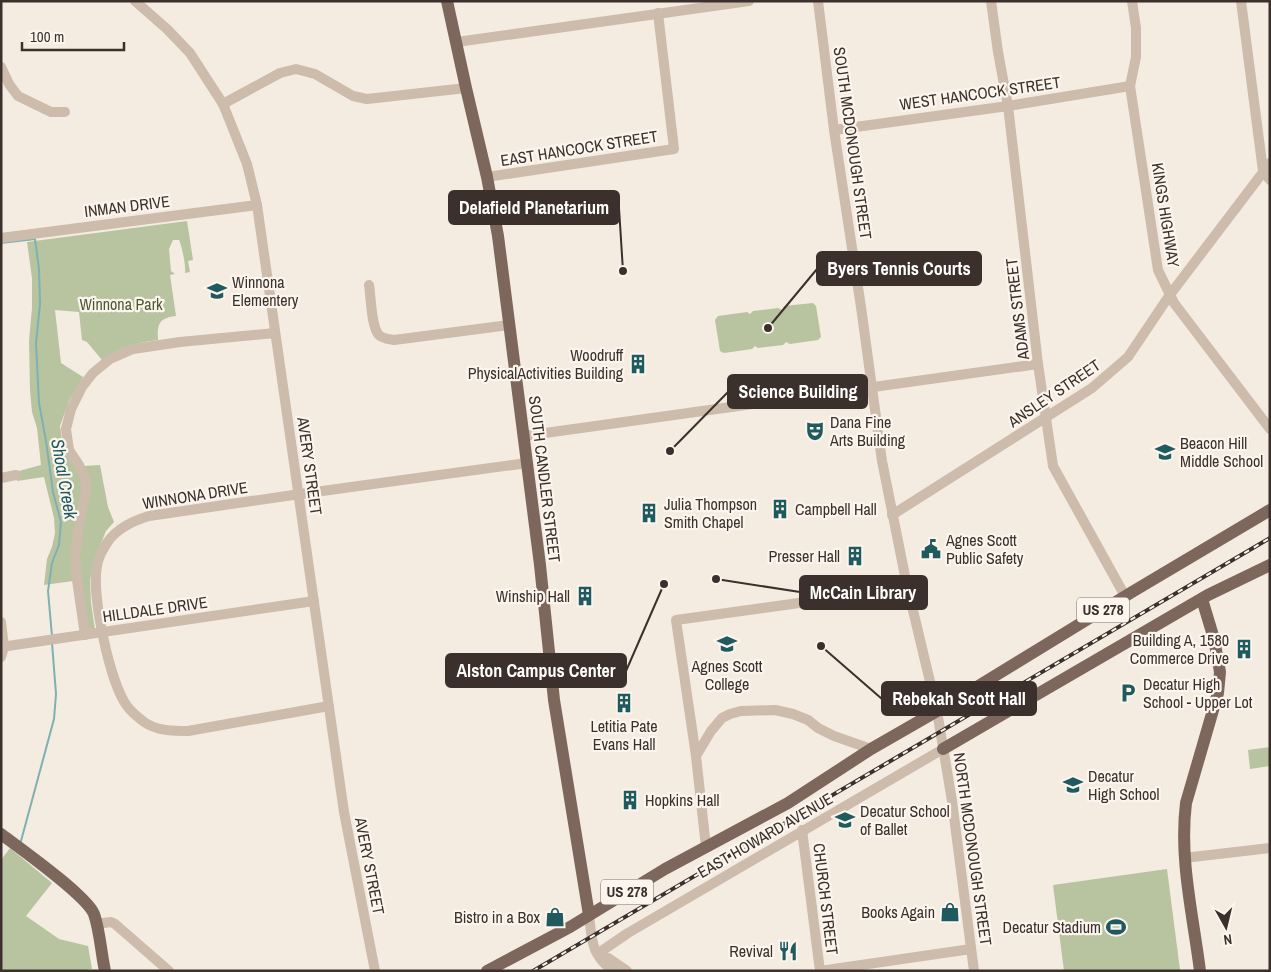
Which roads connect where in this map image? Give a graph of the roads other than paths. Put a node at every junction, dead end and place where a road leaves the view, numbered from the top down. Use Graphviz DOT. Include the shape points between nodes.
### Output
graph roads {
  1 [pos="135,1"];
  2 [pos="447,1"];
  3 [pos="749,1"];
  4 [pos="818,1"];
  5 [pos="991,1"];
  6 [pos="1132,1"];
  7 [pos="1241,1"];
  8 [pos="658,13"];
  9 [pos="457,42"];
  10 [pos="1,67"];
  11 [pos="1130,86"];
  12 [pos="466,88"];
  13 [pos="223,104"];
  14 [pos="1008,106"];
  15 [pos="65,112"];
  16 [pos="834,130"];
  17 [pos="1270,163"];
  18 [pos="1266,175"];
  19 [pos="488,177"];
  20 [pos="256,205"];
  21 [pos="1,238"];
  22 [pos="369,285"];
  23 [pos="1169,296"];
  24 [pos="509,325"];
  25 [pos="275,333"];
  26 [pos="1038,364"];
  27 [pos="872,387"];
  28 [pos="1046,418"];
  29 [pos="1270,429"];
  30 [pos="524,436"];
  31 [pos="527,464"];
  32 [pos="16,476"];
  33 [pos="1,478"];
  34 [pos="299,494"];
  35 [pos="1270,510"];
  36 [pos="892,515"];
  37 [pos="1270,565"];
  38 [pos="908,588"];
  39 [pos="1125,596"];
  40 [pos="1202,599"];
  41 [pos="314,601"];
  42 [pos="1,622"];
  43 [pos="103,632"];
  44 [pos="85,635"];
  45 [pos="2,651"];
  46 [pos="329,706"];
  47 [pos="937,711"];
  48 [pos="941,732"];
  49 [pos="871,749"];
  50 [pos="943,749"];
  51 [pos="696,756"];
  52 [pos="802,830"];
  53 [pos="1,834"];
  54 [pos="706,847"];
  55 [pos="1270,848"];
  56 [pos="1184,858"];
  57 [pos="589,915"];
  58 [pos="96,924"];
  59 [pos="592,936"];
  60 [pos="972,949"];
  61 [pos="606,954"];
  62 [pos="105,971"];
  63 [pos="169,971"];
  64 [pos="375,971"];
  65 [pos="488,971"];
  66 [pos="614,971"];
  67 [pos="627,971"];
  68 [pos="820,971"];
  69 [pos="974,971"];
  70 [pos="1200,971"];
  1 -- 13 [label="street, AVERY STREET" via="190,54"];
  2 -- 9 [label="main road, SOUTH CANDLER STREET"];
  3 -- 8 [label="street"];
  4 -- 16 [label="street, SOUTH MCDONOUGH STREET"];
  5 -- 14 [label="street, ADAMS STREET"];
  6 -- 11 [label="street, KINGS HIGHWAY" via="1136,57"];
  7 -- 18 [label="street"];
  8 -- 9 [label="street"];
  8 -- 19 [label="street, EAST HANCOCK STREET" via="674,149"];
  9 -- 12 [label="main road, SOUTH CANDLER STREET"];
  10 -- 15 [label="street" via="18,96 51,112"];
  11 -- 14 [label="street, WEST HANCOCK STREET"];
  11 -- 23 [label="street, KINGS HIGHWAY" via="1158,270"];
  12 -- 13 [label="street" via="367,99 353,96 315,74 296,69 280,73"];
  12 -- 19 [label="main road, SOUTH CANDLER STREET"];
  13 -- 20 [label="street, AVERY STREET" via="247,164"];
  14 -- 16 [label="street, WEST HANCOCK STREET"];
  14 -- 26 [label="street, ADAMS STREET"];
  16 -- 27 [label="street, SOUTH MCDONOUGH STREET"];
  17 -- 18 [label="street, ANSLEY STREET"];
  18 -- 23 [label="street, ANSLEY STREET"];
  19 -- 24 [label="main road, SOUTH CANDLER STREET"];
  20 -- 21 [label="street, INMAN DRIVE"];
  20 -- 25 [label="street, AVERY STREET"];
  22 -- 24 [label="street" via="374,326 379,336 387,339"];
  23 -- 28 [label="street, ANSLEY STREET" via="1128,357 1092,388"];
  23 -- 29 [label="street, KINGS HIGHWAY"];
  24 -- 30 [label="main road, SOUTH CANDLER STREET"];
  25 -- 34 [label="street, AVERY STREET"];
  25 -- 44 [label="street" via="133,349 110,359 82,387 66,429 68,450 85,478 86,492 76,557"];
  26 -- 27 [label="street"];
  26 -- 28 [label="street, ADAMS STREET"];
  27 -- 30 [label="street"];
  27 -- 36 [label="street, SOUTH MCDONOUGH STREET"];
  28 -- 36 [label="street, ANSLEY STREET"];
  28 -- 39 [label="street, ADAMS STREET" via="1053,466"];
  30 -- 31 [label="main road, SOUTH CANDLER STREET"];
  31 -- 34 [label="street, WINNONA DRIVE"];
  31 -- 57 [label="main road, SOUTH CANDLER STREET" via="554,700"];
  32 -- 33 [label="street"];
  34 -- 41 [label="street, AVERY STREET"];
  34 -- 43 [label="street, WINNONA DRIVE" via="166,513 131,522 104,546 97,565 97,598"];
  35 -- 39 [label="main road, US 278"];
  36 -- 38 [label="street, SOUTH MCDONOUGH STREET"];
  37 -- 40 [label="main road"];
  38 -- 47 [label="street, SOUTH MCDONOUGH STREET"];
  38 -- 51 [label="street" via="676,620"];
  39 -- 47 [label="main road, US 278"];
  40 -- 50 [label="main road"];
  40 -- 56 [label="main road" via="1220,672 1218,693 1186,803"];
  41 -- 43 [label="street, HILLDALE DRIVE"];
  41 -- 46 [label="street, AVERY STREET"];
  42 -- 45 [label="street"];
  43 -- 44 [label="street, HILLDALE DRIVE"];
  43 -- 46 [label="street, WINNONA DRIVE" via="118,689 128,707 145,723 167,732"];
  44 -- 45 [label="street, HILLDALE DRIVE"];
  46 -- 64 [label="street, AVERY STREET" via="344,812"];
  47 -- 48 [label="street, SOUTH MCDONOUGH STREET"];
  47 -- 49 [label="main road, US 278"];
  48 -- 50 [label="street, NORTH MCDONOUGH STREET"];
  49 -- 51 [label="street" via="834,736 793,714 754,709 722,718"];
  49 -- 54 [label="main road, US 278"];
  50 -- 52 [label="street, EAST HOWARD AVENUE"];
  50 -- 60 [label="street, NORTH MCDONOUGH STREET"];
  51 -- 54 [label="street"];
  52 -- 61 [label="street, EAST HOWARD AVENUE" via="636,928"];
  52 -- 68 [label="street, CHURCH STREET"];
  53 -- 58 [label="main road" via="88,904"];
  54 -- 57 [label="main road, US 278"];
  55 -- 56 [label="street"];
  56 -- 70 [label="main road"];
  57 -- 59 [label="street, SOUTH CANDLER STREET"];
  57 -- 65 [label="main road, US 278"];
  58 -- 62 [label="main road"];
  58 -- 63 [label="street" via="115,924"];
  59 -- 61 [label="street"];
  59 -- 66 [label="street, SOUTH CANDLER STREET" via="596,952"];
  60 -- 68 [label="street"];
  60 -- 69 [label="street, NORTH MCDONOUGH STREET"];
  61 -- 67 [label="street"];
}
